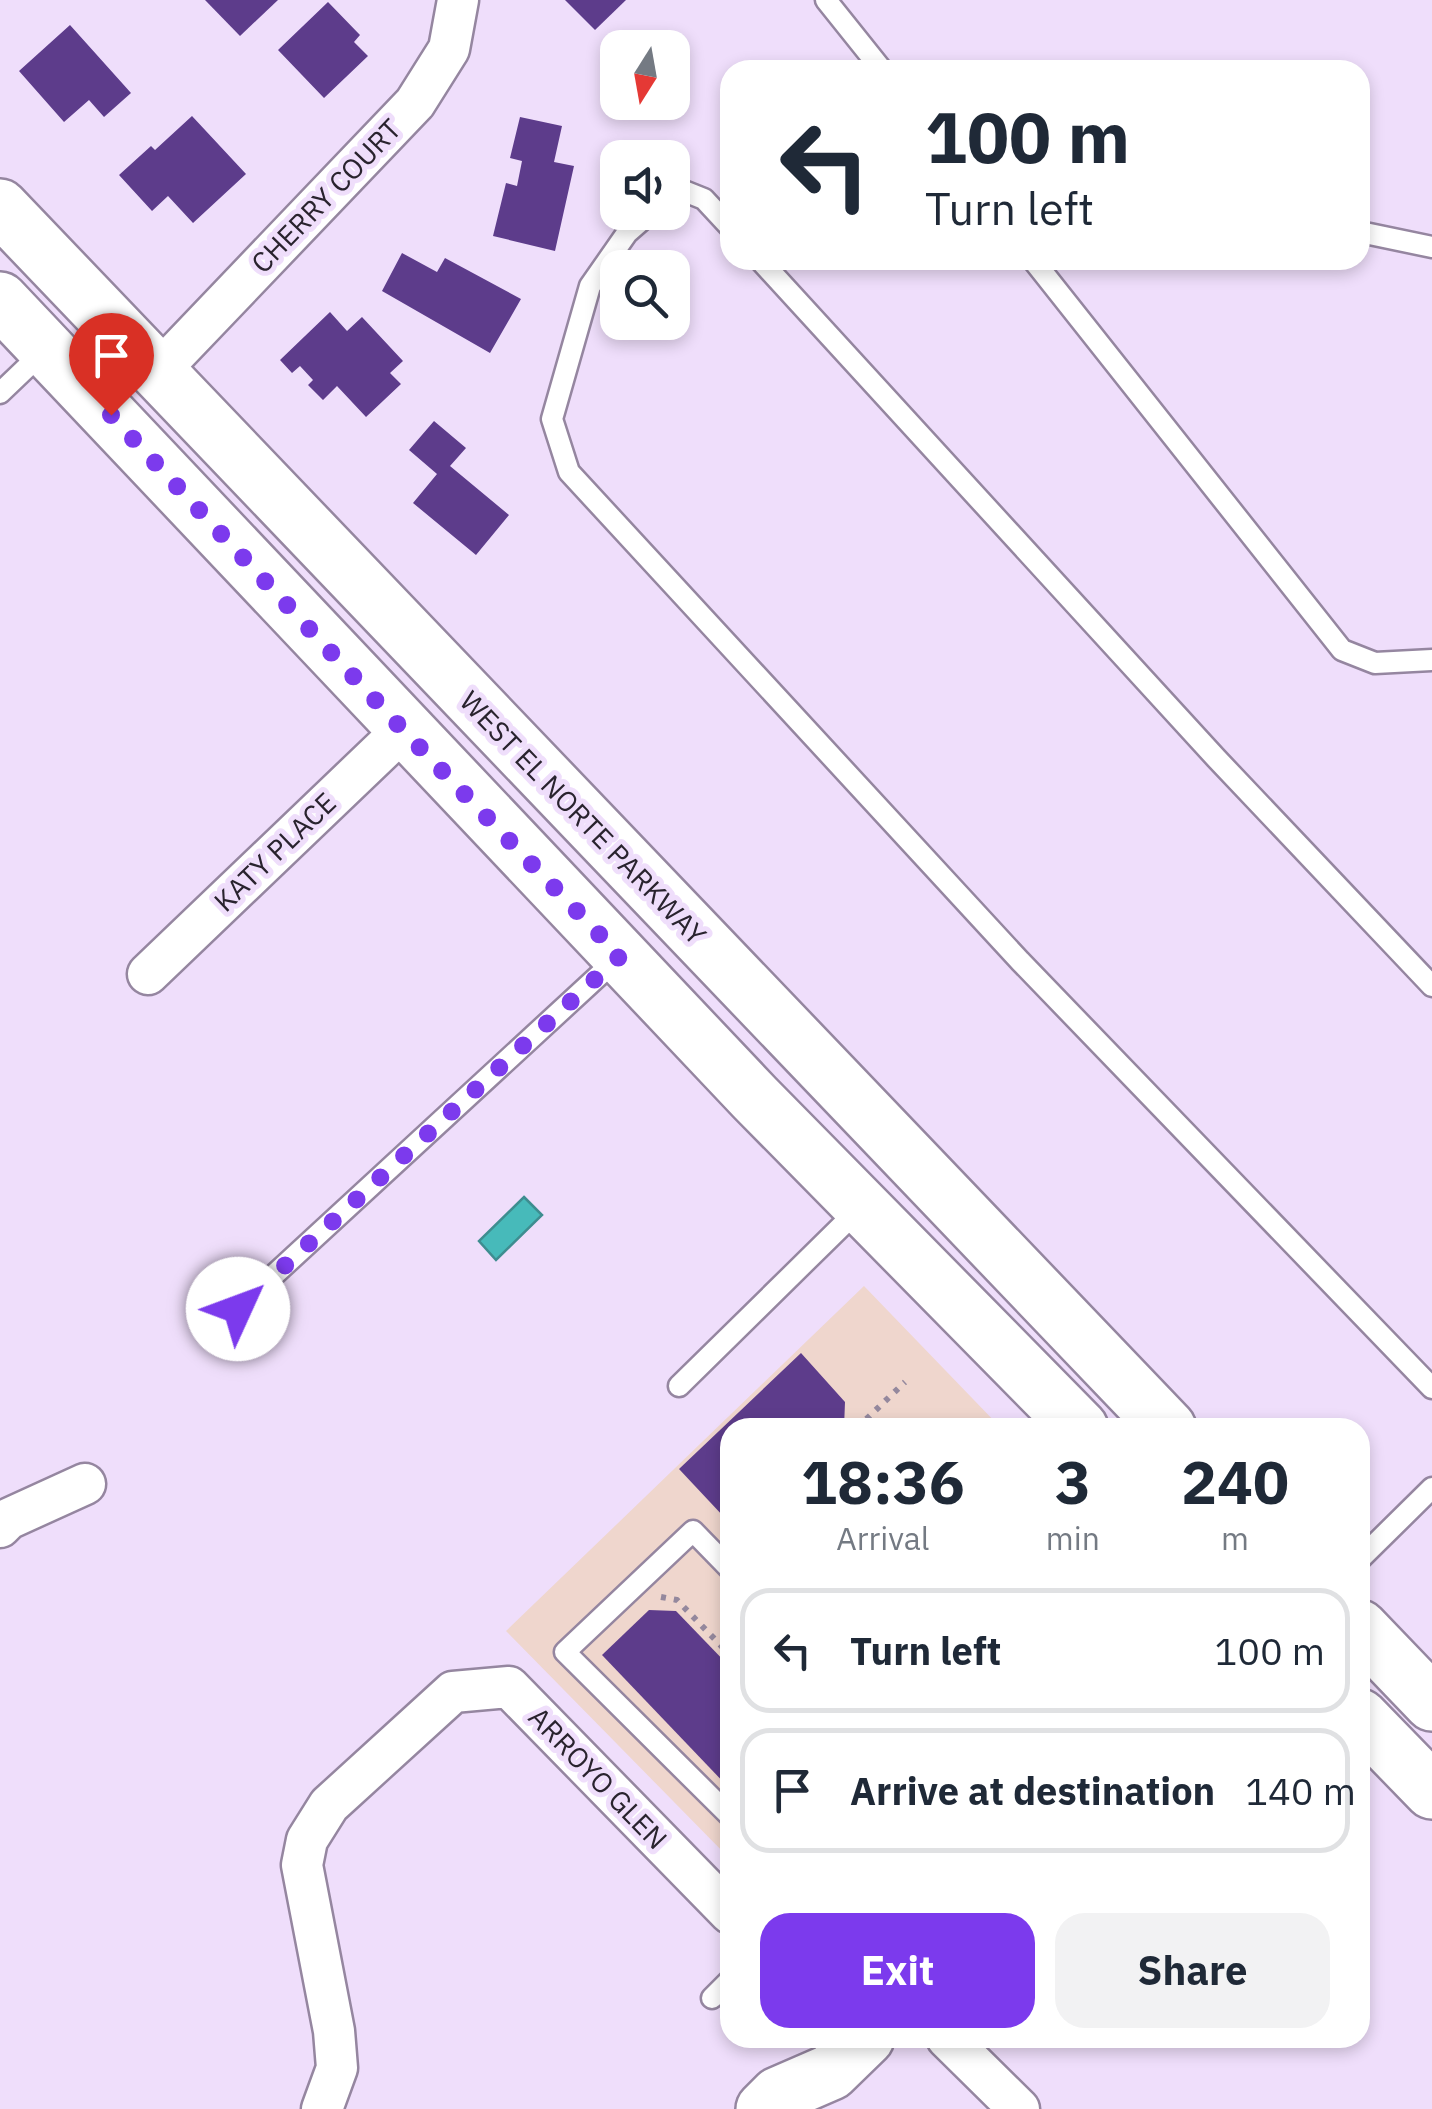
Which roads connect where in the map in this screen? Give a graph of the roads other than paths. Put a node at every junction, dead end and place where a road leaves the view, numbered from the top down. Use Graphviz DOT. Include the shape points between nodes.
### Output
graph roads {
  1 [pos="458,0"];
  2 [pos="826,0"];
  3 [pos="874,60"];
  4 [pos="690,194"];
  5 [pos="0,207"];
  6 [pos="720,216"];
  7 [pos="630,230"];
  8 [pos="1370,234"];
  9 [pos="1432,248"];
  10 [pos="769,270"];
  11 [pos="1040,270"];
  12 [pos="0,300"];
  13 [pos="47,348"];
  14 [pos="158,372"];
  15 [pos="0,393"];
  16 [pos="1432,660"];
  17 [pos="403,730"];
  18 [pos="620,956"];
  19 [pos="148,974"];
  20 [pos="1432,986"];
  21 [pos="860,1208"];
  22 [pos="238,1309"];
  23 [pos="679,1386"];
  24 [pos="1432,1388"];
  25 [pos="1070,1418"];
  26 [pos="1158,1418"];
  27 [pos="85,1484"];
  28 [pos="1432,1488"];
  29 [pos="0,1527"];
  30 [pos="1370,1549"];
  31 [pos="720,1559"];
  32 [pos="1370,1638"];
  33 [pos="1432,1703"];
  34 [pos="1370,1727"];
  35 [pos="1432,1791"];
  36 [pos="720,1806"];
  37 [pos="720,1902"];
  38 [pos="720,1990"];
  39 [pos="712,1998"];
  40 [pos="958,2048"];
  41 [pos="842,2073"];
  42 [pos="322,2109"];
  43 [pos="764,2109"];
  44 [pos="1019,2109"];
  1 -- 14 [label="street, CHERRY COURT" via="448,49 414,103"];
  2 -- 3 [label="lane"];
  4 -- 6 [label="lane"];
  5 -- 14 [label="main road, WEST EL NORTE PARKWAY"];
  7 -- 24 [label="lane" via="590,286 552,419 569,472 1020,961"];
  8 -- 9 [label="lane"];
  10 -- 20 [label="lane"];
  11 -- 16 [label="lane" via="1342,650 1374,663"];
  12 -- 13 [label="main road"];
  13 -- 15 [label="lane"];
  13 -- 17 [label="main road"];
  14 -- 26 [label="main road, WEST EL NORTE PARKWAY"];
  17 -- 18 [label="main road"];
  17 -- 19 [label="street, KATY PLACE"];
  18 -- 21 [label="main road"];
  18 -- 22 [label="lane"];
  21 -- 23 [label="lane"];
  21 -- 25 [label="main road"];
  27 -- 29 [label="street"];
  28 -- 30 [label="lane"];
  31 -- 36 [label="lane" via="693,1531 565,1652"];
  32 -- 33 [label="main road"];
  34 -- 35 [label="main road"];
  37 -- 42 [label="street, ARROYO GLEN" via="508,1687 453,1692 329,1805 307,1840 302,1864 337,2068"];
  38 -- 39 [label="lane"];
  40 -- 44 [label="street"];
  41 -- 43 [label="main road" via="778,2095"];
}
